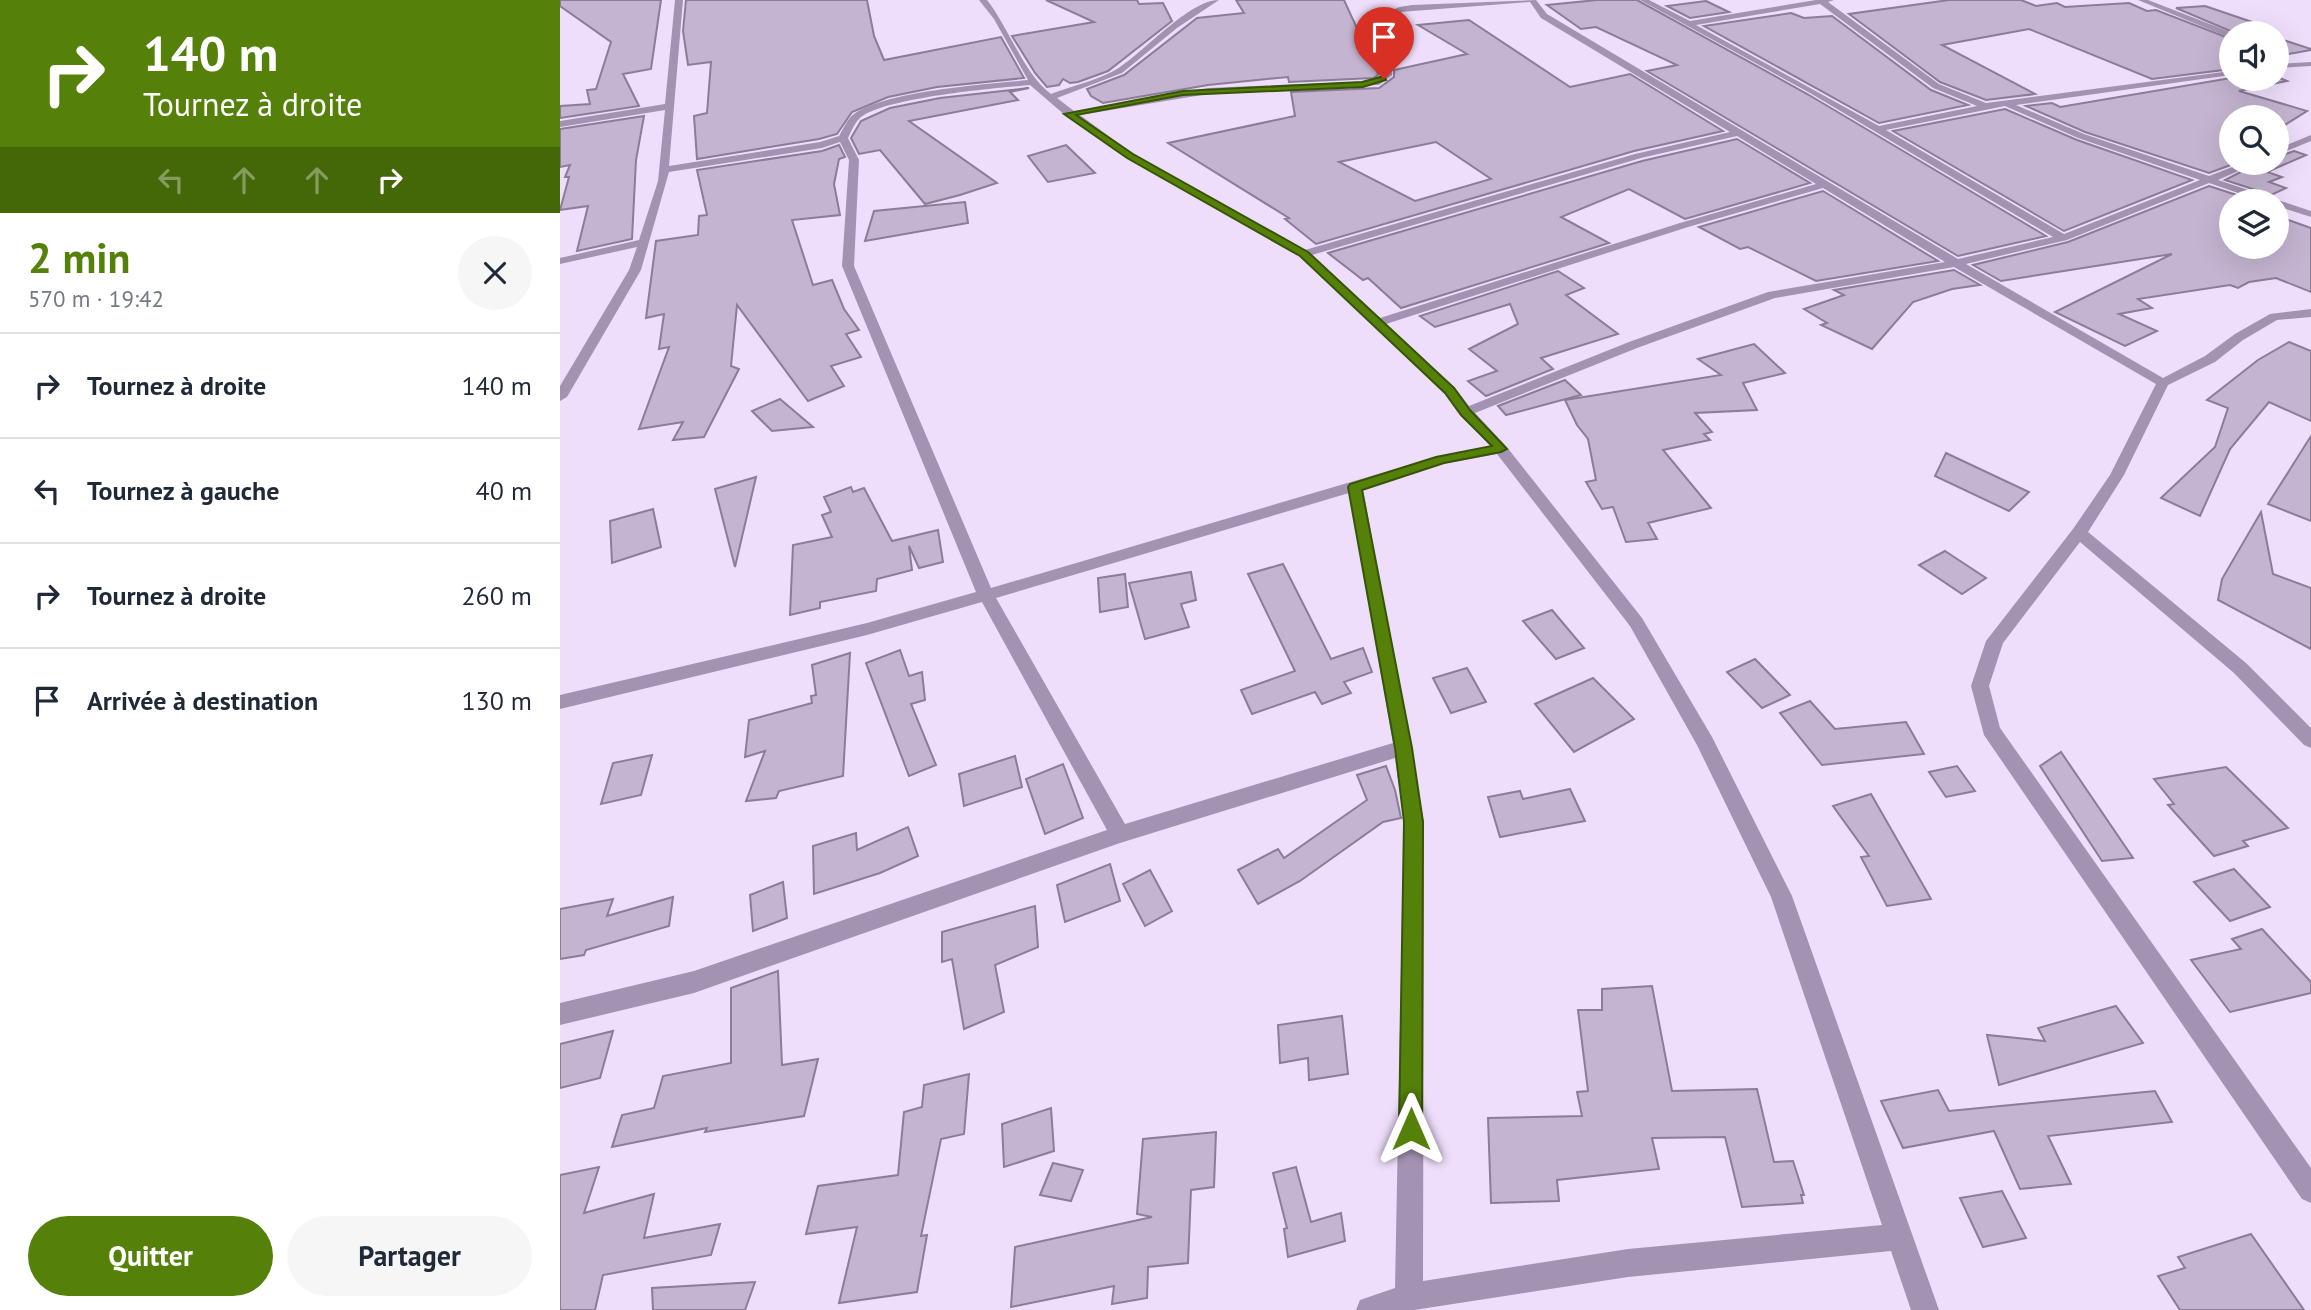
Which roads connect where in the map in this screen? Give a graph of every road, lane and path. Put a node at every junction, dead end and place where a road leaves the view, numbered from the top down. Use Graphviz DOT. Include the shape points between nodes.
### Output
graph roads {
  1 [pos="679,0"];
  2 [pos="983,0"];
  3 [pos="1215,0"];
  4 [pos="1532,0"];
  5 [pos="1644,0"];
  6 [pos="1834,0"];
  7 [pos="2142,0"];
  8 [pos="1821,1"];
  9 [pos="1688,24"];
  10 [pos="2219,30"];
  11 [pos="2289,58"];
  12 [pos="2299,63"];
  13 [pos="2289,64"];
  14 [pos="2311,64"];
  15 [pos="2219,75"];
  16 [pos="1031,82"];
  17 [pos="1049,98"];
  18 [pos="2007,104"];
  19 [pos="671,106"];
  20 [pos="1987,106"];
  21 [pos="1069,114"];
  22 [pos="560,124"];
  23 [pos="1876,128"];
  24 [pos="1740,132"];
  25 [pos="843,138"];
  26 [pos="2311,138"];
  27 [pos="2289,147"];
  28 [pos="665,170"];
  29 [pos="2219,175"];
  30 [pos="2206,180"];
  31 [pos="1826,184"];
  32 [pos="2234,189"];
  33 [pos="2289,207"];
  34 [pos="2311,214"];
  35 [pos="2063,238"];
  36 [pos="644,242"];
  37 [pos="1304,254"];
  38 [pos="560,261"];
  39 [pos="1957,262"];
  40 [pos="2311,313"];
  41 [pos="1378,323"];
  42 [pos="2163,383"];
  43 [pos="560,397"];
  44 [pos="1466,412"];
  45 [pos="1501,449"];
  46 [pos="1355,487"];
  47 [pos="2079,533"];
  48 [pos="986,595"];
  49 [pos="560,702"];
  50 [pos="2311,740"];
  51 [pos="1403,748"];
  52 [pos="1120,834"];
  53 [pos="560,1014"];
  54 [pos="2311,1190"];
  55 [pos="1901,1237"];
  56 [pos="1409,1297"];
  57 [pos="1376,1309"];
  58 [pos="1925,1310"];
  1 -- 19 [label="street"];
  2 -- 16 [label="street"];
  3 -- 17 [label="street" via="1119,71"];
  4 -- 21 [label="street" via="1398,10 1391,16 1388,75 1376,83 1209,90"];
  4 -- 24 [label="street" via="1544,16"];
  5 -- 9 [label="street"];
  6 -- 8 [label="street"];
  7 -- 10 [label="street"];
  8 -- 9 [label="street"];
  8 -- 20 [label="street" via="1936,86"];
  9 -- 23 [label="street"];
  11 -- 12 [label="street"];
  12 -- 13 [label="street"];
  12 -- 14 [label="street"];
  15 -- 18 [label="street"];
  16 -- 17 [label="street"];
  16 -- 25 [label="street" via="936,94 881,107 851,119"];
  17 -- 21 [label="street"];
  18 -- 20 [label="street"];
  18 -- 30 [label="street"];
  19 -- 22 [label="street"];
  19 -- 28 [label="street"];
  20 -- 23 [label="street"];
  21 -- 37 [label="street" via="1130,156"];
  23 -- 35 [label="street"];
  24 -- 31 [label="street"];
  24 -- 37 [label="street" via="1638,156"];
  25 -- 28 [label="street"];
  25 -- 48 [label="street" via="853,160 848,266"];
  26 -- 27 [label="street"];
  28 -- 36 [label="street"];
  29 -- 30 [label="street"];
  30 -- 32 [label="street"];
  30 -- 35 [label="street"];
  31 -- 39 [label="street"];
  31 -- 41 [label="street"];
  33 -- 34 [label="street"];
  35 -- 39 [label="street"];
  36 -- 38 [label="street"];
  36 -- 43 [label="street" via="635,270"];
  37 -- 41 [label="street"];
  39 -- 42 [label="street"];
  39 -- 44 [label="street" via="1772,295"];
  40 -- 42 [label="street" via="2274,317"];
  41 -- 44 [label="street"];
  42 -- 47 [label="street" via="2117,475"];
  44 -- 45 [label="street"];
  45 -- 46 [label="street" via="1441,460"];
  45 -- 55 [label="street" via="1636,622 1705,742 1781,897"];
  46 -- 48 [label="street"];
  46 -- 51 [label="street"];
  47 -- 50 [label="street" via="2240,668"];
  47 -- 54 [label="street" via="1995,641 1980,686 1991,730"];
  48 -- 49 [label="street" via="867,629"];
  48 -- 52 [label="street"];
  51 -- 52 [label="street"];
  51 -- 56 [label="street" via="1414,822"];
  52 -- 53 [label="street" via="694,982"];
  55 -- 56 [label="street" via="1628,1263"];
  55 -- 58 [label="street"];
  56 -- 57 [label="street"];
}
